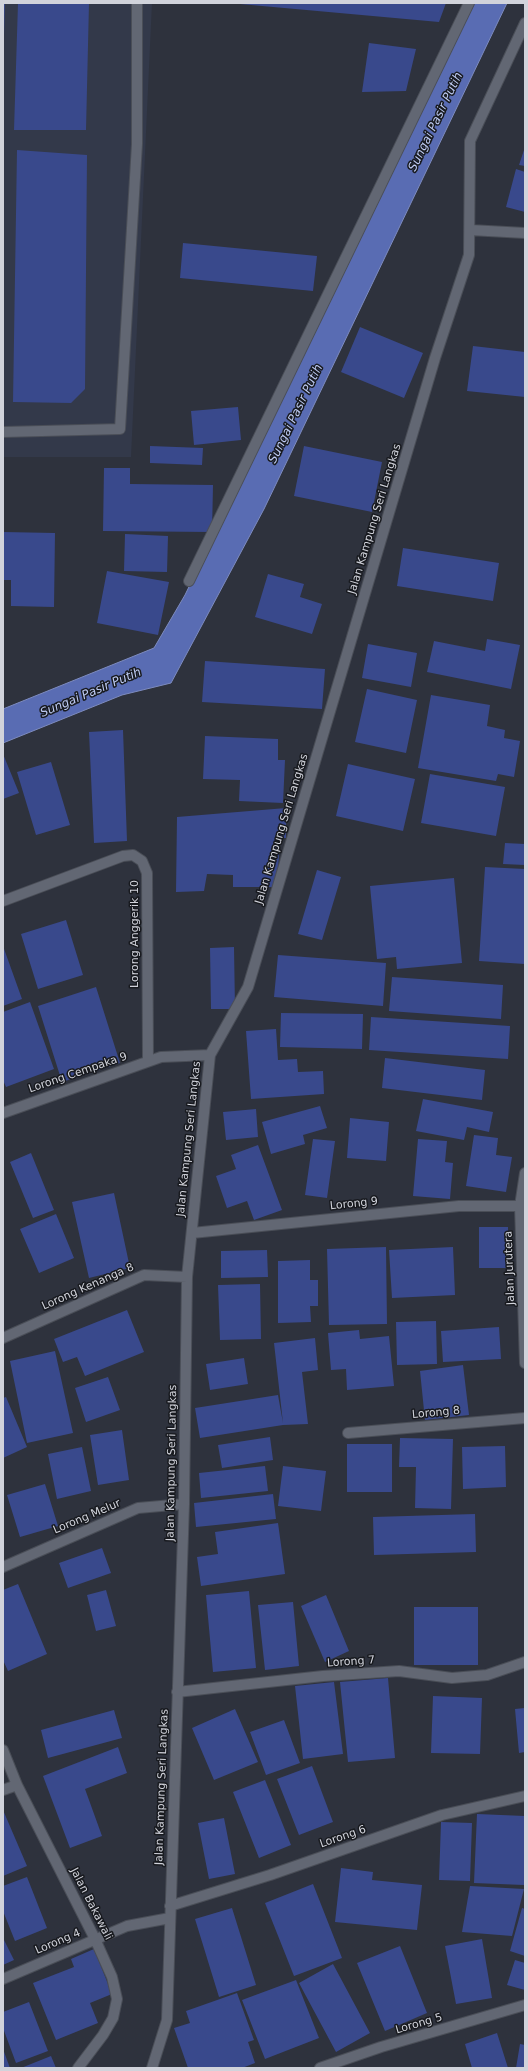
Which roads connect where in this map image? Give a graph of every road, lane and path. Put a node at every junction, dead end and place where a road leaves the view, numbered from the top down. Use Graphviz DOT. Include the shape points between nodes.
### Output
graph roads {
  1 [pos="137,3"];
  2 [pos="469,3"];
  3 [pos="525,23"];
  4 [pos="470,230"];
  5 [pos="525,234"];
  6 [pos="3,432"];
  7 [pos="189,581"];
  8 [pos="3,901"];
  9 [pos="210,1055"];
  10 [pos="148,1061"];
  11 [pos="3,1112"];
  12 [pos="525,1173"];
  13 [pos="520,1206"];
  14 [pos="192,1232"];
  15 [pos="186,1277"];
  16 [pos="3,1338"];
  17 [pos="525,1363"];
  18 [pos="525,1418"];
  19 [pos="348,1433"];
  20 [pos="184,1504"];
  21 [pos="3,1567"];
  22 [pos="525,1662"];
  23 [pos="178,1692"];
  24 [pos="3,1750"];
  25 [pos="17,1785"];
  26 [pos="3,1790"];
  27 [pos="525,1796"];
  28 [pos="170,1906"];
  29 [pos="170,1918"];
  30 [pos="95,1939"];
  31 [pos="3,1979"];
  32 [pos="525,2005"];
  33 [pos="78,2068"];
  34 [pos="152,2068"];
  35 [pos="320,2068"];
  1 -- 6 [label="street" via="137,144 120,429"];
  2 -- 7 [label="street"];
  3 -- 4 [label="street, Jalan Kampung Seri Langkas" via="470,141"];
  4 -- 5 [label="street"];
  4 -- 9 [label="street, Jalan Kampung Seri Langkas" via="469,255 433,366 248,987"];
  8 -- 10 [label="street, Lorong Anggerik 10" via="123,856 133,855 142,861 147,873"];
  9 -- 10 [label="street, Lorong Cempaka 9" via="161,1057"];
  9 -- 14 [label="street, Jalan Kampung Seri Langkas"];
  10 -- 11 [label="street, Lorong Cempaka 9"];
  12 -- 13 [label="street, Jalan Jurutera"];
  13 -- 14 [label="street, Lorong 9" via="459,1206"];
  13 -- 17 [label="street, Jalan Jurutera"];
  14 -- 15 [label="street, Jalan Kampung Seri Langkas"];
  15 -- 16 [label="street, Lorong Kenanga 8" via="144,1275"];
  15 -- 20 [label="street, Jalan Kampung Seri Langkas"];
  18 -- 19 [label="street, Lorong 8"];
  20 -- 21 [label="street, Lorong Melur" via="138,1508"];
  20 -- 23 [label="street, Jalan Kampung Seri Langkas"];
  22 -- 23 [label="street, Lorong 7" via="487,1675 452,1678 399,1671 323,1676"];
  23 -- 28 [label="street, Jalan Kampung Seri Langkas"];
  24 -- 25 [label="street, Jalan Bakawali"];
  25 -- 26 [label="street"];
  25 -- 30 [label="street, Jalan Bakawali"];
  27 -- 28 [label="street, Lorong 6" via="442,1815 270,1875"];
  28 -- 29 [label="street, Jalan Kampung Seri Langkas"];
  29 -- 30 [label="street, Lorong 4" via="127,1926"];
  29 -- 34 [label="street, Jalan Kampung Seri Langkas" via="167,2020"];
  30 -- 31 [label="street, Lorong 4"];
  30 -- 33 [label="street, Jalan Bakawali" via="112,1977 117,1999 109,2024"];
  32 -- 35 [label="street, Lorong 5" via="381,2047"];
}
